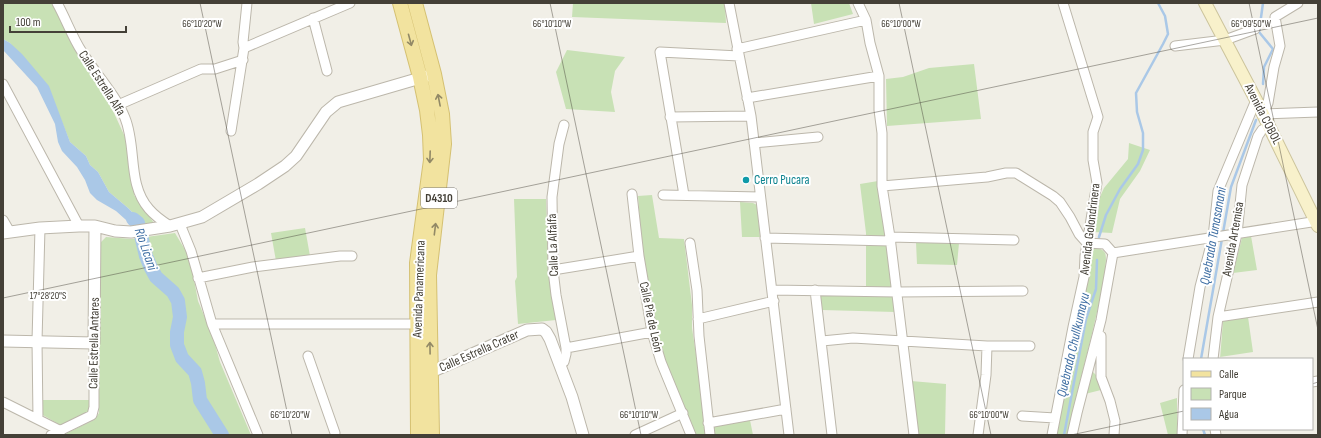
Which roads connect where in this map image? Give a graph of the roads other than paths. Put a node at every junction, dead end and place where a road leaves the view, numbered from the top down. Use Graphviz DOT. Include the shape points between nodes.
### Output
graph roads {
  1 [pos="57,3"];
  2 [pos="247,3"];
  3 [pos="350,3"];
  4 [pos="400,3"];
  5 [pos="415,3"];
  6 [pos="729,3"];
  7 [pos="858,3"];
  8 [pos="1063,3"];
  9 [pos="1205,3"];
  10 [pos="1298,3"];
  11 [pos="313,18"];
  12 [pos="866,20"];
  13 [pos="1255,29"];
  14 [pos="1225,40"];
  15 [pos="1175,46"];
  16 [pos="244,48"];
  17 [pos="738,52"];
  18 [pos="243,60"];
  19 [pos="327,71"];
  20 [pos="434,74"];
  21 [pos="879,76"];
  22 [pos="420,77"];
  23 [pos="3,84"];
  24 [pos="747,98"];
  25 [pos="1256,100"];
  26 [pos="118,105"];
  27 [pos="1318,112"];
  28 [pos="1263,114"];
  29 [pos="751,116"];
  30 [pos="670,117"];
  31 [pos="564,125"];
  32 [pos="1269,126"];
  33 [pos="231,131"];
  34 [pos="818,137"];
  35 [pos="754,143"];
  36 [pos="882,186"];
  37 [pos="632,194"];
  38 [pos="663,195"];
  39 [pos="684,195"];
  40 [pos="760,197"];
  41 [pos="3,220"];
  42 [pos="1317,222"];
  43 [pos="175,225"];
  44 [pos="79,226"];
  45 [pos="95,226"];
  46 [pos="40,228"];
  47 [pos="7,232"];
  48 [pos="1237,234"];
  49 [pos="1220,236"];
  50 [pos="766,238"];
  51 [pos="891,239"];
  52 [pos="1014,240"];
  53 [pos="690,242"];
  54 [pos="1087,243"];
  55 [pos="1112,253"];
  56 [pos="352,256"];
  57 [pos="639,256"];
  58 [pos="554,270"];
  59 [pos="198,278"];
  60 [pos="772,290"];
  61 [pos="815,290"];
  62 [pos="1023,291"];
  63 [pos="897,292"];
  64 [pos="774,301"];
  65 [pos="1318,302"];
  66 [pos="1218,317"];
  67 [pos="698,319"];
  68 [pos="1101,320"];
  69 [pos="212,324"];
  70 [pos="417,324"];
  71 [pos="652,332"];
  72 [pos="3,341"];
  73 [pos="37,341"];
  74 [pos="822,341"];
  75 [pos="902,341"];
  76 [pos="94,343"];
  77 [pos="987,346"];
  78 [pos="1030,346"];
  79 [pos="566,348"];
  80 [pos="308,356"];
  81 [pos="1188,358"];
  82 [pos="1213,358"];
  83 [pos="560,364"];
  84 [pos="431,372"];
  85 [pos="417,373"];
  86 [pos="3,402"];
  87 [pos="417,404"];
  88 [pos="431,404"];
  89 [pos="786,409"];
  90 [pos="1183,412"];
  91 [pos="682,413"];
  92 [pos="1022,416"];
  93 [pos="1055,418"];
  94 [pos="38,419"];
  95 [pos="708,423"];
  96 [pos="61,431"];
  97 [pos="334,433"];
  98 [pos="51,435"];
  99 [pos="258,435"];
  100 [pos="418,435"];
  101 [pos="432,435"];
  102 [pos="583,435"];
  103 [pos="635,435"];
  104 [pos="691,435"];
  105 [pos="710,435"];
  106 [pos="789,435"];
  107 [pos="832,435"];
  108 [pos="914,435"];
  109 [pos="978,435"];
  110 [pos="1052,435"];
  111 [pos="1072,435"];
  112 [pos="1114,435"];
  113 [pos="1182,435"];
  1 -- 26 [label="street, Calle Estrella Alfa" via="81,51"];
  2 -- 16 [label="street"];
  3 -- 11 [label="street"];
  4 -- 22 [label="main road, Avenida Panamericana / D4310, one-way"];
  5 -- 20 [label="main road, Avenida Panamericana / D4310"];
  6 -- 17 [label="street"];
  7 -- 12 [label="street"];
  8 -- 54 [label="street, Avenida Golondrinera" via="1098,117 1093,132 1093,160 1097,183"];
  9 -- 14 [label="main road, Avenida COBOL"];
  10 -- 28 [label="street" via="1275,18 1280,46 1268,103"];
  11 -- 16 [label="street"];
  11 -- 19 [label="street"];
  12 -- 17 [label="street"];
  12 -- 21 [label="street"];
  13 -- 14 [label="street"];
  14 -- 15 [label="street"];
  14 -- 25 [label="main road, Avenida COBOL"];
  16 -- 18 [label="street"];
  17 -- 24 [label="street"];
  17 -- 30 [label="street" via="660,52"];
  18 -- 26 [label="street" via="214,69 201,69"];
  18 -- 33 [label="street"];
  20 -- 22 [label="street"];
  84 -- 20 [label="main road, Avenida Panamericana / D4310, one-way" via="429,275 444,144 442,114"];
  21 -- 24 [label="street"];
  21 -- 36 [label="street"];
  22 -- 43 [label="street" via="338,102 326,112 296,156 285,166 202,217"];
  22 -- 70 [label="main road, Avenida Panamericana / D4310, one-way" via="427,110 431,160 417,262"];
  23 -- 44 [label="street"];
  24 -- 29 [label="street"];
  25 -- 28 [label="main road, Avenida COBOL"];
  25 -- 49 [label="street, Avenida Artemisa" via="1218,191"];
  26 -- 43 [label="street, Calle Estrella Alfa" via="130,132 139,193 156,216"];
  27 -- 28 [label="street"];
  28 -- 32 [label="main road, Avenida COBOL"];
  29 -- 30 [label="street"];
  29 -- 35 [label="street"];
  30 -- 39 [label="street"];
  31 -- 58 [label="street, Calle La Alfalfa" via="552,197"];
  32 -- 42 [label="main road, Avenida COBOL"];
  32 -- 48 [label="street, Avenida Artemisa" via="1258,136 1242,185"];
  34 -- 35 [label="street"];
  35 -- 40 [label="street"];
  36 -- 51 [label="street"];
  36 -- 54 [label="street" via="1016,173 1060,202"];
  37 -- 57 [label="street, Calle Pie de León"];
  38 -- 39 [label="street"];
  39 -- 40 [label="street"];
  40 -- 50 [label="street"];
  41 -- 47 [label="street"];
  42 -- 48 [label="street"];
  43 -- 45 [label="street" via="132,232"];
  43 -- 59 [label="street, Calle Estrella Alfa" via="192,251"];
  44 -- 45 [label="street"];
  44 -- 46 [label="street"];
  45 -- 76 [label="street, Calle Estrella Antares"];
  46 -- 47 [label="street"];
  46 -- 73 [label="street"];
  48 -- 49 [label="street"];
  48 -- 66 [label="street, Avenida Artemisa"];
  49 -- 55 [label="street"];
  49 -- 81 [label="street, Avenida Artemisa" via="1200,287"];
  50 -- 51 [label="street"];
  50 -- 60 [label="street"];
  51 -- 52 [label="street"];
  51 -- 63 [label="street"];
  53 -- 67 [label="street" via="697,290"];
  54 -- 55 [label="street" via="1105,244"];
  54 -- 93 [label="street, Avenida Golondrinera" via="1084,277"];
  55 -- 68 [label="street"];
  56 -- 59 [label="street" via="261,266"];
  57 -- 58 [label="street"];
  57 -- 71 [label="street, Calle Pie de León"];
  58 -- 79 [label="street, Calle La Alfalfa"];
  59 -- 69 [label="street, Calle Estrella Alfa"];
  60 -- 61 [label="street"];
  60 -- 64 [label="street"];
  61 -- 63 [label="street"];
  61 -- 74 [label="street"];
  62 -- 63 [label="street"];
  63 -- 75 [label="street"];
  64 -- 67 [label="street"];
  64 -- 89 [label="street"];
  65 -- 66 [label="street"];
  66 -- 82 [label="street, Avenida Artemisa"];
  67 -- 95 [label="street"];
  68 -- 111 [label="street"];
  68 -- 112 [label="street" via="1101,377 1113,414"];
  69 -- 70 [label="street"];
  69 -- 99 [label="street, Calle Estrella Alfa"];
  70 -- 85 [label="main road, Avenida Panamericana / D4310"];
  71 -- 79 [label="street"];
  71 -- 91 [label="street, Calle Pie de León"];
  72 -- 73 [label="street"];
  73 -- 76 [label="street"];
  73 -- 94 [label="street"];
  74 -- 75 [label="street" via="853,338"];
  74 -- 107 [label="street"];
  75 -- 77 [label="street"];
  75 -- 108 [label="street"];
  76 -- 96 [label="street, Calle Estrella Antares" via="92,415"];
  77 -- 78 [label="street"];
  77 -- 109 [label="street"];
  79 -- 83 [label="street" via="564,362"];
  80 -- 97 [label="street"];
  83 -- 84 [label="street, Calle Estrella Crater" via="550,339 542,329 527,330"];
  83 -- 102 [label="street"];
  84 -- 85 [label="street, Calle Estrella Crater"];
  84 -- 88 [label="main road, Avenida Panamericana / D4310"];
  85 -- 87 [label="main road, Avenida Panamericana / D4310"];
  86 -- 94 [label="street"];
  87 -- 88 [label="street"];
  87 -- 100 [label="main road, Avenida Panamericana / D4310"];
  88 -- 101 [label="main road, Avenida Panamericana / D4310"];
  89 -- 95 [label="street"];
  89 -- 106 [label="street"];
  90 -- 113 [label="street"];
  91 -- 103 [label="street"];
  91 -- 104 [label="street, Calle Pie de León"];
  92 -- 93 [label="street"];
  93 -- 110 [label="street, Avenida Golondrinera"];
  94 -- 96 [label="street"];
  95 -- 105 [label="street"];
  96 -- 98 [label="street, Calle Estrella Antares"];
}
